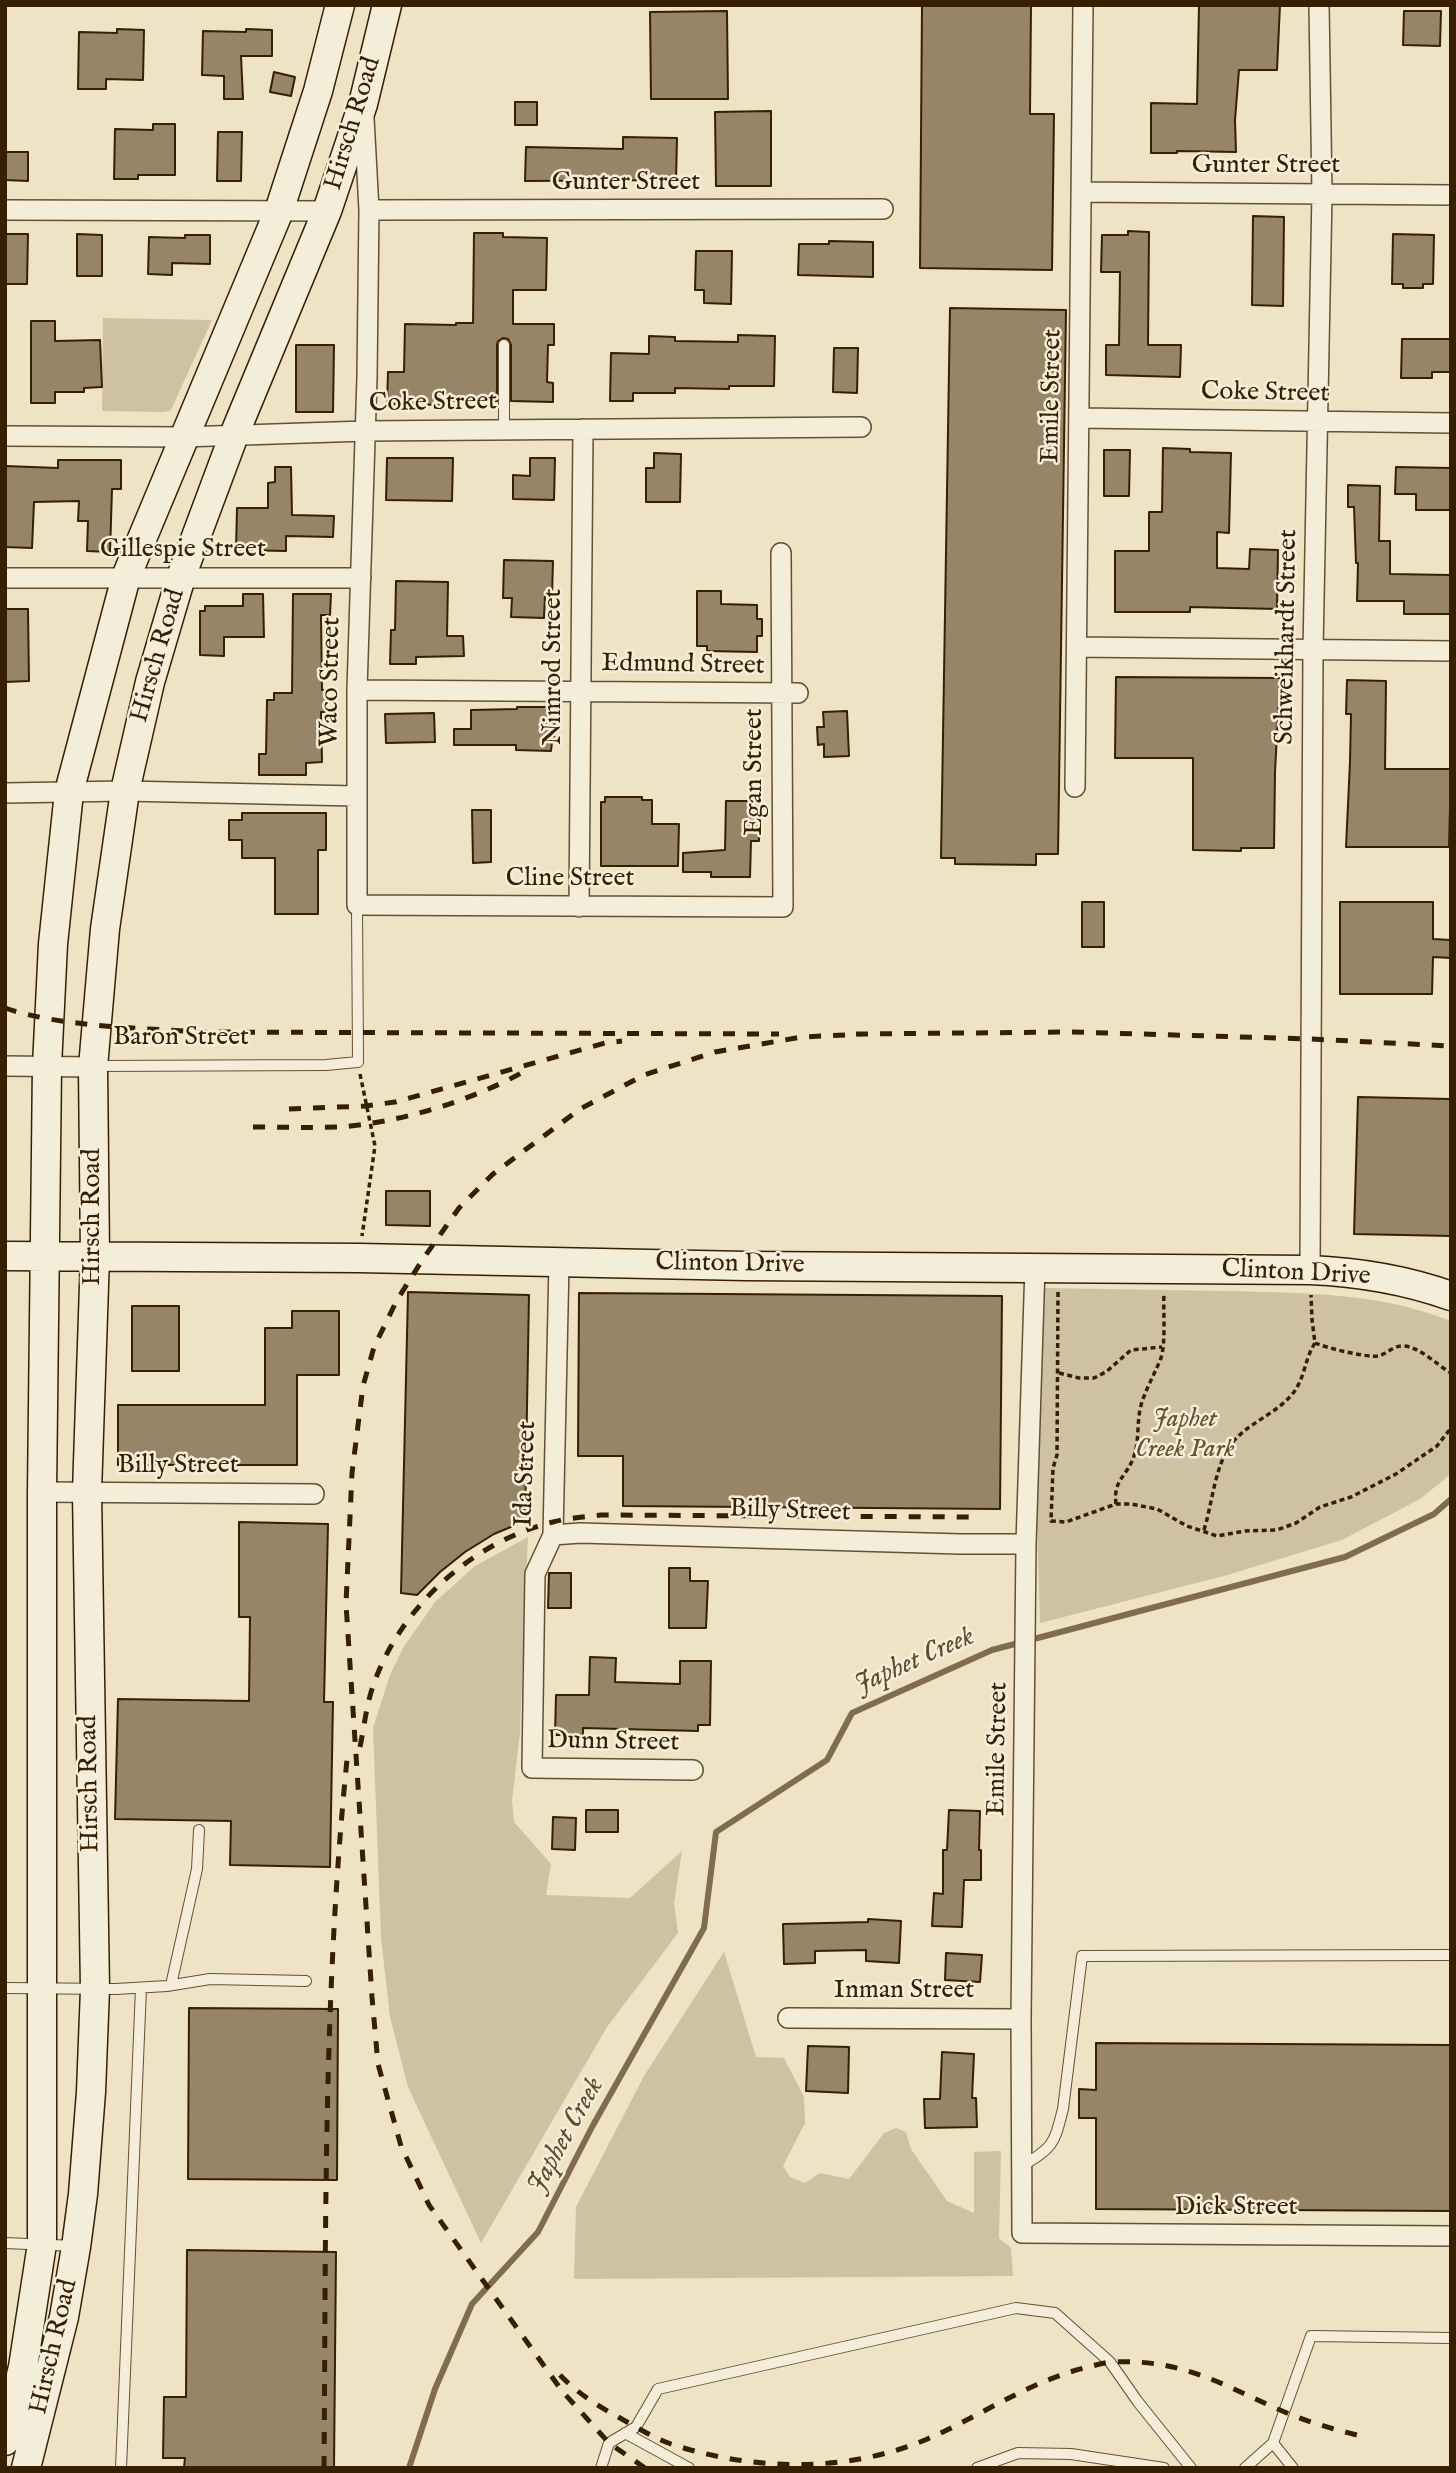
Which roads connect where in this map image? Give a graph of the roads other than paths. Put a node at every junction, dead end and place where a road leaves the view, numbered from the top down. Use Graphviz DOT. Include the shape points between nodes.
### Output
graph roads {
  1 [pos="340,5"];
  2 [pos="387,5"];
  3 [pos="1083,5"];
  4 [pos="1319,5"];
  5 [pos="363,104"];
  6 [pos="1082,192"];
  7 [pos="1322,194"];
  8 [pos="1451,195"];
  9 [pos="883,209"];
  10 [pos="5,210"];
  11 [pos="369,210"];
  12 [pos="279,211"];
  13 [pos="327,211"];
  14 [pos="504,345"];
  15 [pos="1079,418"];
  16 [pos="1317,421"];
  17 [pos="1451,423"];
  18 [pos="860,427"];
  19 [pos="583,429"];
  20 [pos="504,430"];
  21 [pos="365,431"];
  22 [pos="234,435"];
  23 [pos="5,436"];
  24 [pos="183,437"];
  25 [pos="781,553"];
  26 [pos="181,577"];
  27 [pos="5,578"];
  28 [pos="126,578"];
  29 [pos="361,578"];
  30 [pos="1077,647"];
  31 [pos="1313,650"];
  32 [pos="1451,651"];
  33 [pos="358,690"];
  34 [pos="581,691"];
  35 [pos="790,693"];
  36 [pos="1075,787"];
  37 [pos="125,791"];
  38 [pos="69,792"];
  39 [pos="5,793"];
  40 [pos="356,796"];
  41 [pos="358,905"];
  42 [pos="579,906"];
  43 [pos="783,907"];
  44 [pos="358,1062"];
  45 [pos="5,1066"];
  46 [pos="47,1066"];
  47 [pos="93,1066"];
  48 [pos="5,1256"];
  49 [pos="46,1256"];
  50 [pos="95,1256"];
  51 [pos="559,1263"];
  52 [pos="1035,1266"];
  53 [pos="1311,1283"];
  54 [pos="1451,1296"];
  55 [pos="42,1492"];
  56 [pos="87,1492"];
  57 [pos="314,1494"];
  58 [pos="552,1535"];
  59 [pos="1027,1553"];
  60 [pos="532,1768"];
  61 [pos="693,1770"];
  62 [pos="199,1830"];
  63 [pos="1451,1955"];
  64 [pos="306,1981"];
  65 [pos="171,1985"];
  66 [pos="141,1987"];
  67 [pos="5,1988"];
  68 [pos="42,1989"];
  69 [pos="95,1989"];
  70 [pos="788,2018"];
  71 [pos="1021,2018"];
  72 [pos="1022,2166"];
  73 [pos="1022,2234"];
  74 [pos="1451,2236"];
  75 [pos="5,2243"];
  76 [pos="42,2244"];
  77 [pos="76,2246"];
  78 [pos="1451,2338"];
  79 [pos="625,2434"];
  80 [pos="5,2441"];
  81 [pos="1273,2443"];
  82 [pos="26,2468"];
  83 [pos="121,2468"];
  84 [pos="601,2468"];
  85 [pos="690,2468"];
  86 [pos="977,2468"];
  87 [pos="1164,2468"];
  88 [pos="1191,2468"];
  89 [pos="1245,2468"];
  90 [pos="1293,2468"];
  1 -- 12 [label="main road, Hirsch Road" via="318,92"];
  2 -- 5 [label="main road, Hirsch Road"];
  3 -- 6 [label="street, Emile Street"];
  4 -- 7 [label="street, Schweikhardt Street"];
  5 -- 11 [label="street, Waco Street"];
  5 -- 13 [label="main road, Hirsch Road"];
  6 -- 7 [label="street, Gunter Street"];
  6 -- 15 [label="street, Emile Street"];
  7 -- 8 [label="street, Gunter Street"];
  7 -- 16 [label="street, Schweikhardt Street"];
  9 -- 11 [label="street, Gunter Street"];
  10 -- 12 [label="street"];
  11 -- 21 [label="street, Waco Street"];
  12 -- 13 [label="street"];
  12 -- 24 [label="main road, Hirsch Road"];
  13 -- 22 [label="main road, Hirsch Road"];
  14 -- 20 [label="lane"];
  15 -- 16 [label="street, Coke Street"];
  15 -- 30 [label="street, Emile Street"];
  16 -- 17 [label="street, Coke Street"];
  16 -- 31 [label="street, Schweikhardt Street"];
  18 -- 19 [label="street, Coke Street"];
  19 -- 20 [label="street, Coke Street"];
  19 -- 34 [label="street, Nimrod Street"];
  20 -- 21 [label="street, Coke Street"];
  21 -- 22 [label="street, Coke Street"];
  21 -- 29 [label="street, Waco Street"];
  22 -- 24 [label="street, Coke Street"];
  22 -- 26 [label="main road, Hirsch Road"];
  23 -- 24 [label="street, Coke Street"];
  24 -- 28 [label="main road, Hirsch Road"];
  25 -- 35 [label="street, Egan Street"];
  26 -- 28 [label="street, Gillespie Street"];
  26 -- 29 [label="street, Gillespie Street"];
  26 -- 37 [label="main road, Hirsch Road"];
  27 -- 28 [label="street, Gillespie Street"];
  28 -- 38 [label="main road, Hirsch Road"];
  29 -- 33 [label="street, Waco Street"];
  30 -- 31 [label="street"];
  30 -- 36 [label="street, Emile Street"];
  31 -- 32 [label="street"];
  31 -- 53 [label="street, Schweikhardt Street"];
  33 -- 34 [label="street, Edmund Street"];
  33 -- 40 [label="street, Waco Street"];
  34 -- 35 [label="street, Edmund Street"];
  34 -- 42 [label="street, Nimrod Street"];
  35 -- 43 [label="street, Egan Street"];
  37 -- 38 [label="street"];
  37 -- 40 [label="street"];
  37 -- 47 [label="main road, Hirsch Road" via="105,929"];
  38 -- 39 [label="street"];
  38 -- 46 [label="main road, Hirsch Road" via="53,944"];
  40 -- 41 [label="street, Waco Street"];
  41 -- 42 [label="street, Cline Street"];
  41 -- 44 [label="lane, Waco Street"];
  42 -- 43 [label="street, Cline Street"];
  44 -- 47 [label="lane, Baron Street"];
  45 -- 46 [label="street, Baron Street"];
  46 -- 47 [label="street, Baron Street"];
  46 -- 49 [label="main road, Hirsch Road"];
  47 -- 50 [label="main road, Hirsch Road"];
  48 -- 49 [label="main road, Clinton Drive"];
  49 -- 50 [label="main road, Clinton Drive"];
  49 -- 55 [label="main road, Hirsch Road"];
  50 -- 51 [label="main road, Clinton Drive"];
  50 -- 56 [label="main road, Hirsch Road"];
  51 -- 52 [label="main road, Clinton Drive"];
  51 -- 58 [label="street, Ida Street"];
  52 -- 53 [label="main road, Clinton Drive"];
  52 -- 59 [label="street, Emile Street"];
  53 -- 54 [label="main road, Clinton Drive" via="1370,1276"];
  55 -- 56 [label="street, Billy Street"];
  55 -- 68 [label="main road, Hirsch Road"];
  56 -- 57 [label="street, Billy Street"];
  56 -- 69 [label="main road, Hirsch Road"];
  58 -- 59 [label="street, Billy Street" via="960,1544"];
  58 -- 60 [label="street, Ida Street" via="535,1574"];
  59 -- 71 [label="street, Emile Street"];
  60 -- 61 [label="street, Dunn Street"];
  62 -- 65 [label="lane" via="197,1869"];
  63 -- 72 [label="lane" via="1082,1956 1057,2131 1048,2150"];
  64 -- 65 [label="lane" via="210,1979"];
  65 -- 66 [label="lane"];
  66 -- 69 [label="lane"];
  66 -- 83 [label="lane"];
  67 -- 68 [label="lane"];
  68 -- 69 [label="lane"];
  68 -- 76 [label="main road, Hirsch Road"];
  69 -- 77 [label="main road, Hirsch Road" via="90,2105"];
  70 -- 71 [label="street, Inman Street"];
  71 -- 72 [label="street, Emile Street"];
  72 -- 73 [label="street, Emile Street"];
  73 -- 74 [label="street, Dick Street"];
  75 -- 76 [label="lane"];
  76 -- 77 [label="lane"];
  76 -- 80 [label="main road, Hirsch Road" via="23,2367"];
  77 -- 82 [label="main road, Hirsch Road" via="64,2317"];
  78 -- 81 [label="lane" via="1311,2336"];
  79 -- 84 [label="lane" via="610,2443"];
  79 -- 85 [label="lane"];
  79 -- 88 [label="lane" via="636,2427 658,2389 1016,2308 1055,2314 1110,2362"];
  81 -- 89 [label="lane"];
  81 -- 90 [label="lane"];
  86 -- 87 [label="lane" via="1018,2453 1071,2454"];
}
